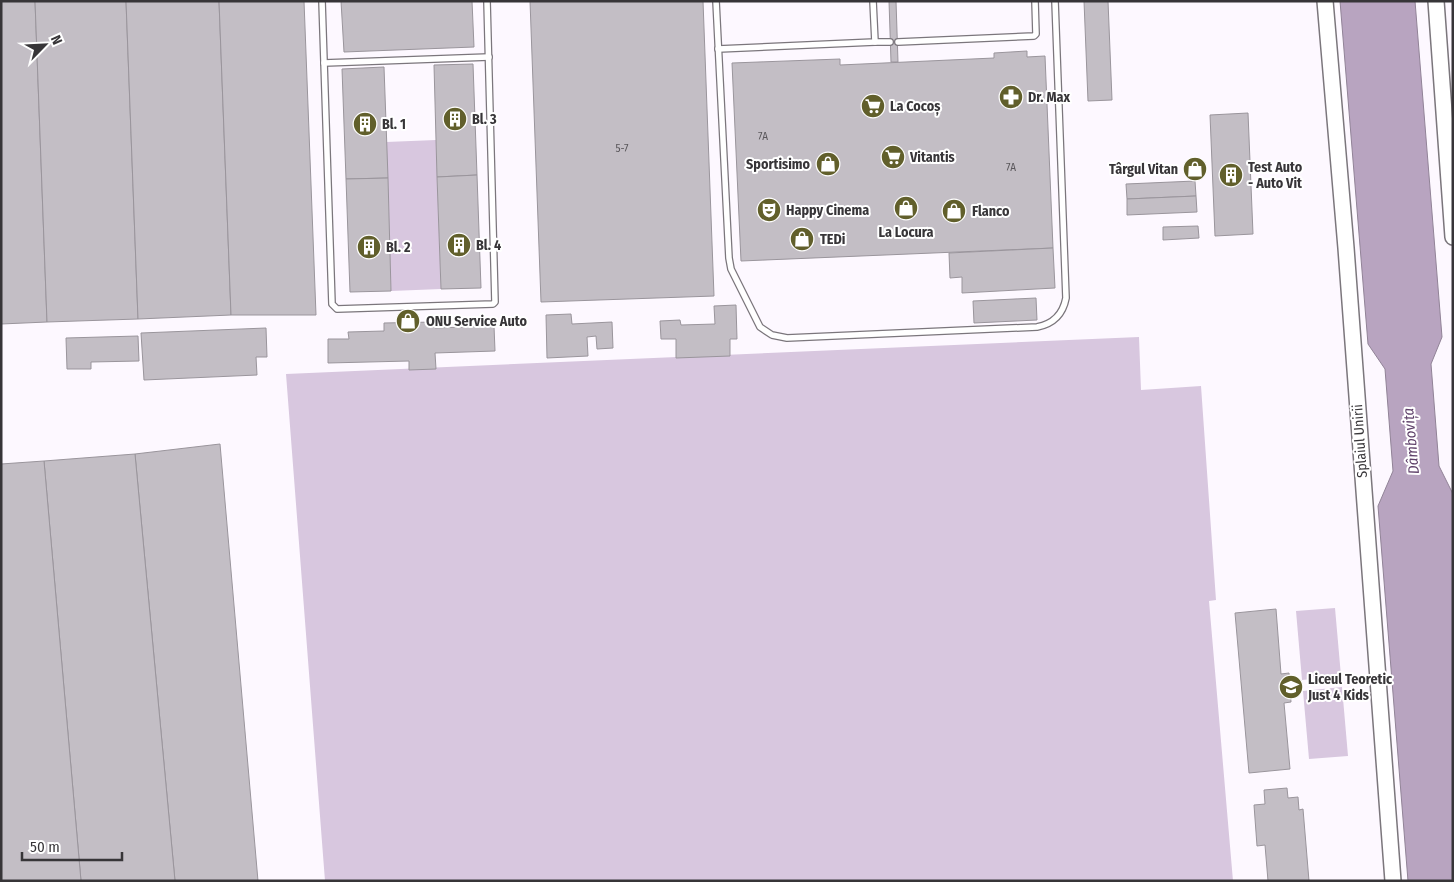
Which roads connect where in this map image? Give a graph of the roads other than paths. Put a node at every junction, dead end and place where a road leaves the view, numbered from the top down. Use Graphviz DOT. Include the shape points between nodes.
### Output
graph roads {
  1 [pos="322,1"];
  2 [pos="487,1"];
  3 [pos="716,1"];
  4 [pos="873,1"];
  5 [pos="1035,1"];
  6 [pos="1055,1"];
  7 [pos="1325,1"];
  8 [pos="1436,1"];
  9 [pos="875,42"];
  10 [pos="890,42"];
  11 [pos="898,42"];
  12 [pos="718,49"];
  13 [pos="489,57"];
  14 [pos="324,63"];
  15 [pos="1453,237"];
  16 [pos="1393,881"];
  1 -- 14 [label="lane"];
  2 -- 13 [label="lane"];
  3 -- 12 [label="lane"];
  4 -- 9 [label="lane"];
  5 -- 11 [label="lane" via="1034,36"];
  6 -- 12 [label="lane" via="1066,298 1056,318 1037,327 787,338 772,335 760,327 729,258"];
  7 -- 16 [label="main road, Splaiul Unirii"];
  8 -- 15 [label="main road"];
  9 -- 10 [label="lane"];
  9 -- 12 [label="lane"];
  13 -- 14 [label="lane"];
  13 -- 14 [label="lane" via="496,299 492,304 334,307"];
}
